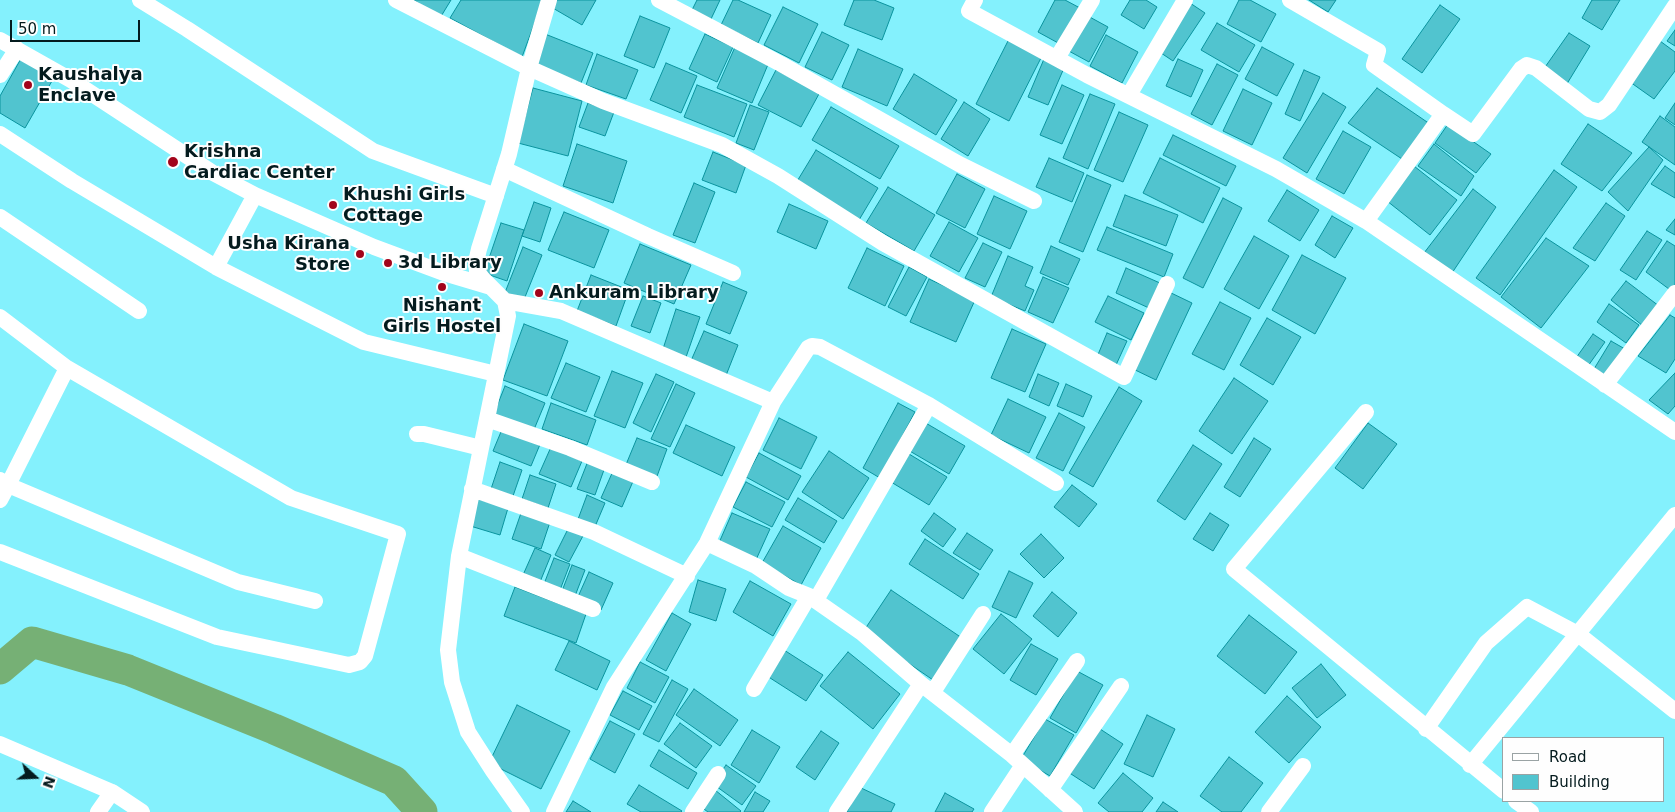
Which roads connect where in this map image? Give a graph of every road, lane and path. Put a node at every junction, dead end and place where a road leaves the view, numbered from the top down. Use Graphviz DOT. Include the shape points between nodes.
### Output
graph roads {
  1 [pos="140,0"];
  2 [pos="396,0"];
  3 [pos="549,0"];
  4 [pos="659,0"];
  5 [pos="975,0"];
  6 [pos="1092,0"];
  7 [pos="1185,0"];
  8 [pos="1290,0"];
  9 [pos="1666,0"];
  10 [pos="1675,6"];
  11 [pos="0,40"];
  12 [pos="17,49"];
  13 [pos="1057,58"];
  14 [pos="530,68"];
  15 [pos="0,75"];
  16 [pos="1129,95"];
  17 [pos="1443,114"];
  18 [pos="0,134"];
  19 [pos="504,170"];
  20 [pos="255,195"];
  21 [pos="496,196"];
  22 [pos="1034,202"];
  23 [pos="0,216"];
  24 [pos="1366,221"];
  25 [pos="216,267"];
  26 [pos="733,273"];
  27 [pos="1167,284"];
  28 [pos="491,287"];
  29 [pos="1675,293"];
  30 [pos="505,301"];
  31 [pos="139,311"];
  32 [pos="0,317"];
  33 [pos="68,368"];
  34 [pos="496,374"];
  35 [pos="1605,385"];
  36 [pos="773,402"];
  37 [pos="929,405"];
  38 [pos="1366,412"];
  39 [pos="488,419"];
  40 [pos="1675,432"];
  41 [pos="417,434"];
  42 [pos="481,448"];
  43 [pos="4,482"];
  44 [pos="652,482"];
  45 [pos="1056,483"];
  46 [pos="472,489"];
  47 [pos="0,500"];
  48 [pos="1675,515"];
  49 [pos="707,543"];
  50 [pos="0,552"];
  51 [pos="459,556"];
  52 [pos="687,576"];
  53 [pos="813,598"];
  54 [pos="315,601"];
  55 [pos="593,609"];
  56 [pos="983,614"];
  57 [pos="1578,634"];
  58 [pos="1077,661"];
  59 [pos="1121,686"];
  60 [pos="927,688"];
  61 [pos="754,689"];
  62 [pos="1675,711"];
  63 [pos="1426,729"];
  64 [pos="2,749"];
  65 [pos="1017,760"];
  66 [pos="1470,765"];
  67 [pos="1303,766"];
  68 [pos="718,774"];
  69 [pos="1502,789"];
  70 [pos="1050,790"];
  71 [pos="112,792"];
  72 [pos="1517,802"];
  73 [pos="98,812"];
  74 [pos="142,812"];
  75 [pos="522,812"];
  76 [pos="554,812"];
  77 [pos="693,812"];
  78 [pos="837,812"];
  79 [pos="992,812"];
  80 [pos="1075,812"];
  81 [pos="1269,812"];
  82 [pos="1531,812"];
  1 -- 21 [label="street" via="373,151"];
  2 -- 14 [label="street"];
  3 -- 14 [label="street"];
  4 -- 22 [label="street"];
  5 -- 13 [label="street" via="969,11"];
  6 -- 13 [label="street"];
  7 -- 16 [label="street"];
  8 -- 17 [label="street" via="1378,51 1374,65"];
  9 -- 10 [label="street"];
  10 -- 17 [label="street" via="1609,104 1600,112 1589,109 1527,64 1473,134"];
  11 -- 12 [label="street"];
  12 -- 15 [label="street"];
  12 -- 20 [label="street" via="71,80 213,174"];
  13 -- 16 [label="street"];
  14 -- 19 [label="street"];
  14 -- 27 [label="street" via="603,101 722,145 778,176 883,243 1124,377"];
  16 -- 24 [label="street" via="1276,170"];
  17 -- 24 [label="street"];
  18 -- 25 [label="street"];
  19 -- 21 [label="street"];
  19 -- 26 [label="street"];
  20 -- 25 [label="street"];
  20 -- 28 [label="street" via="374,247"];
  21 -- 28 [label="street" via="476,262 478,271"];
  23 -- 31 [label="street"];
  24 -- 35 [label="street"];
  25 -- 34 [label="street" via="364,342"];
  28 -- 30 [label="street"];
  29 -- 35 [label="street"];
  30 -- 34 [label="street" via="508,316"];
  30 -- 36 [label="street" via="560,311"];
  32 -- 33 [label="street"];
  33 -- 43 [label="street"];
  33 -- 50 [label="street" via="291,498 398,534 365,656 360,662 348,665 217,637"];
  34 -- 39 [label="street"];
  35 -- 40 [label="street"];
  36 -- 37 [label="street" via="808,348 816,346"];
  36 -- 49 [label="street"];
  37 -- 45 [label="street"];
  37 -- 53 [label="street"];
  38 -- 63 [label="street" via="1234,570"];
  39 -- 42 [label="street"];
  39 -- 44 [label="street"];
  41 -- 42 [label="street"];
  42 -- 46 [label="street"];
  43 -- 47 [label="street"];
  43 -- 54 [label="street" via="238,582"];
  46 -- 51 [label="street"];
  46 -- 52 [label="street" via="594,532"];
  48 -- 57 [label="street"];
  49 -- 52 [label="street"];
  49 -- 53 [label="street"];
  51 -- 55 [label="street"];
  51 -- 75 [label="street" via="448,650 452,682 468,732"];
  52 -- 76 [label="street" via="614,687"];
  53 -- 60 [label="street" via="862,633"];
  53 -- 61 [label="street"];
  56 -- 60 [label="street"];
  57 -- 62 [label="street"];
  57 -- 63 [label="street" via="1527,607 1486,643"];
  57 -- 66 [label="street"];
  58 -- 65 [label="street"];
  59 -- 70 [label="street"];
  60 -- 65 [label="street"];
  60 -- 78 [label="street"];
  63 -- 66 [label="street"];
  64 -- 71 [label="street"];
  65 -- 70 [label="street"];
  65 -- 79 [label="street"];
  66 -- 69 [label="street"];
  67 -- 81 [label="street"];
  68 -- 77 [label="street"];
  70 -- 80 [label="street"];
  71 -- 73 [label="street"];
  71 -- 74 [label="street"];
  72 -- 82 [label="street"];
}
